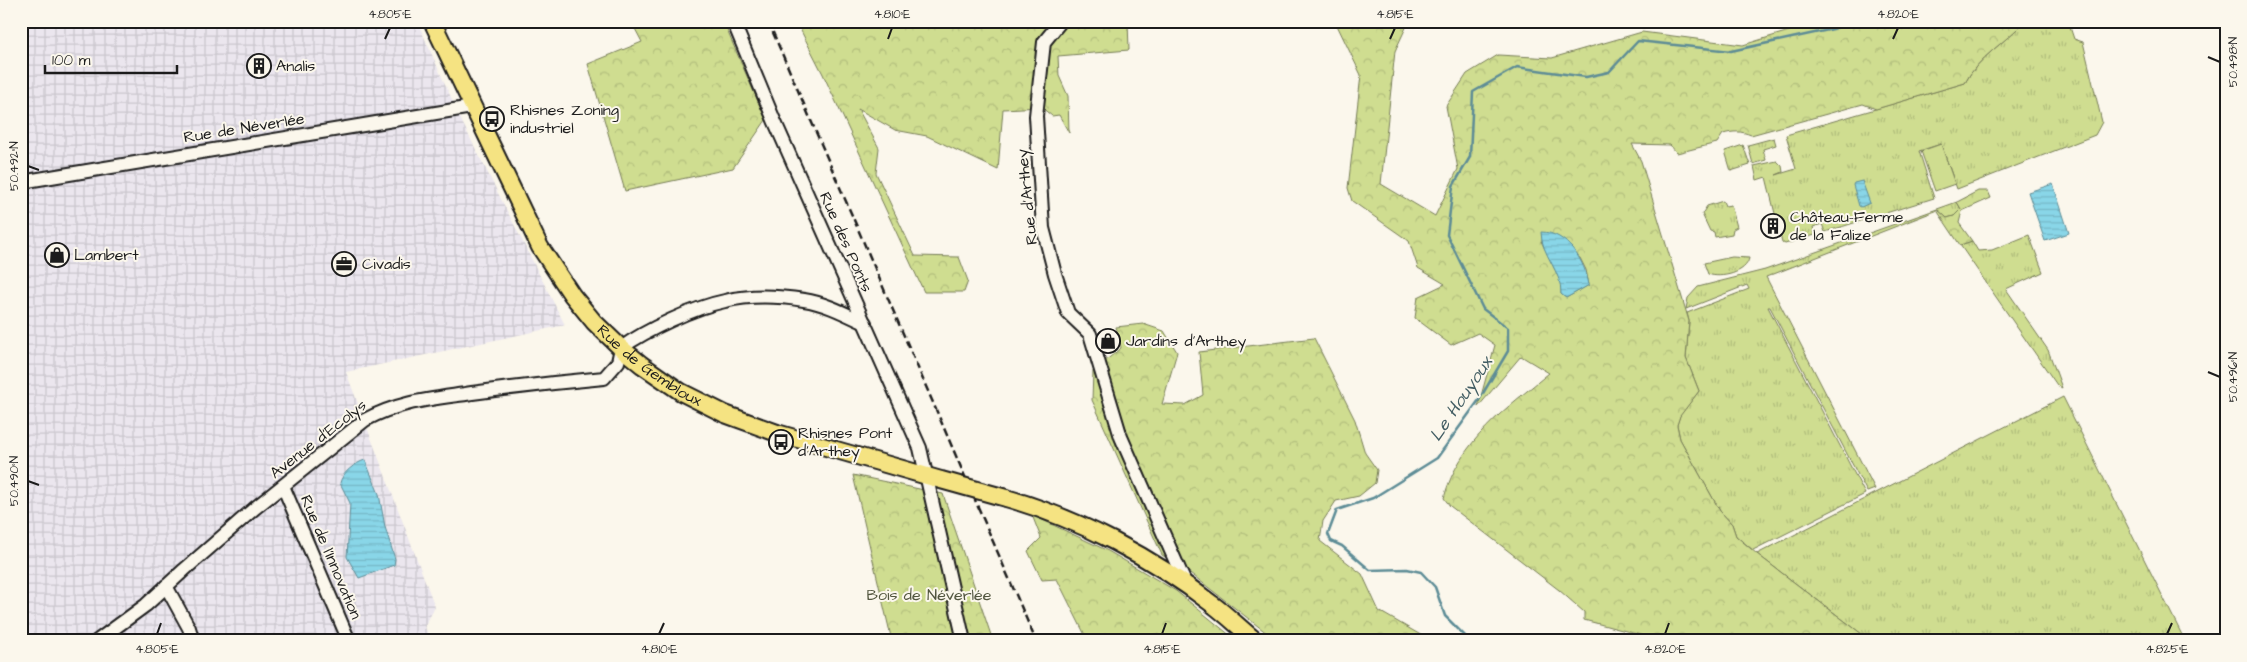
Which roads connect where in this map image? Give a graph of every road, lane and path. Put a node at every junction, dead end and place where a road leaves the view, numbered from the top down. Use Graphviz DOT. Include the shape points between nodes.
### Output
graph roads {
  1 [pos="432,21"];
  2 [pos="733,21"];
  3 [pos="1061,21"];
  4 [pos="472,107"];
  5 [pos="21,182"];
  6 [pos="864,323"];
  7 [pos="622,348"];
  8 [pos="934,478"];
  9 [pos="283,486"];
  10 [pos="1186,585"];
  11 [pos="166,586"];
  12 [pos="97,641"];
  13 [pos="193,641"];
  14 [pos="349,641"];
  15 [pos="964,641"];
  16 [pos="1256,641"];
  1 -- 4 [label="main road, Rue de Gembloux"];
  2 -- 6 [label="street, Rue des Ponts"];
  3 -- 10 [label="street, Rue d'Arthey" via="1044,42 1036,116 1043,228 1068,313 1090,334 1121,437"];
  4 -- 5 [label="street, Rue de Néverlée"];
  4 -- 7 [label="main road, Rue de Gembloux" via="540,247 572,295 594,322"];
  6 -- 7 [label="street" via="806,300 773,297 725,300 675,319"];
  6 -- 8 [label="street, Rue des Ponts"];
  7 -- 8 [label="main road, Rue de Gembloux" via="681,392 725,414 777,433"];
  7 -- 9 [label="street, Avenue d'Ecolys" via="618,362 604,378 407,402 386,409 365,420"];
  8 -- 10 [label="main road, Rue de Gembloux, bridge" via="1035,506 1133,553"];
  8 -- 15 [label="street, Rue des Ponts"];
  9 -- 11 [label="street, Avenue d'Ecolys"];
  9 -- 14 [label="street, Rue de l'Innovation"];
  10 -- 16 [label="main road, Rue de Gembloux"];
  11 -- 12 [label="street, Avenue d'Ecolys"];
  11 -- 13 [label="street"];
}
